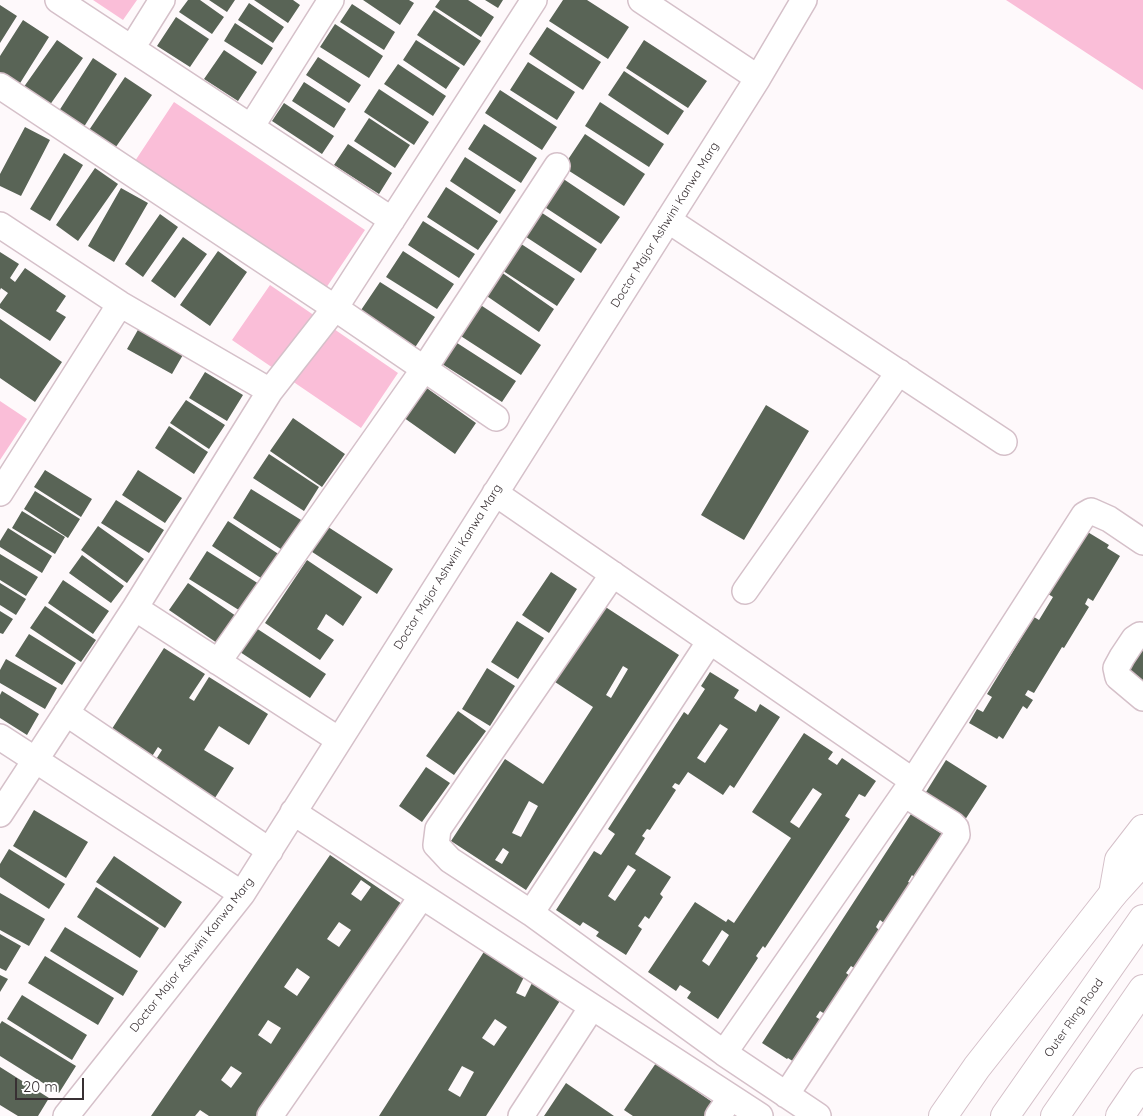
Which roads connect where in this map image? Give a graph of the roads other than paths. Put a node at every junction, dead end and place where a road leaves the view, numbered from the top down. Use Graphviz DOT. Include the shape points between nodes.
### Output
graph roads {
  1 [pos="58,0"];
  2 [pos="162,0"];
  3 [pos="331,0"];
  4 [pos="534,0"];
  5 [pos="641,0"];
  6 [pos="804,0"];
  7 [pos="132,48"];
  8 [pos="758,78"];
  9 [pos="0,86"];
  10 [pos="251,127"];
  11 [pos="557,166"];
  12 [pos="392,220"];
  13 [pos="668,220"];
  14 [pos="0,225"];
  15 [pos="120,304"];
  16 [pos="335,308"];
  17 [pos="424,369"];
  18 [pos="898,372"];
  19 [pos="270,391"];
  20 [pos="496,418"];
  21 [pos="1004,442"];
  22 [pos="0,493"];
  23 [pos="495,493"];
  24 [pos="1143,542"];
  25 [pos="613,574"];
  26 [pos="745,591"];
  27 [pos="135,608"];
  28 [pos="1143,636"];
  29 [pos="710,641"];
  30 [pos="218,662"];
  31 [pos="1143,698"];
  32 [pos="66,713"];
  33 [pos="0,737"];
  34 [pos="339,740"];
  35 [pos="35,760"];
  36 [pos="909,787"];
  37 [pos="293,812"];
  38 [pos="0,814"];
  39 [pos="1143,829"];
  40 [pos="270,851"];
  41 [pos="1143,861"];
  42 [pos="242,894"];
  43 [pos="1113,894"];
  44 [pos="422,896"];
  45 [pos="531,913"];
  46 [pos="1143,919"];
  47 [pos="1143,989"];
  48 [pos="592,1007"];
  49 [pos="724,1053"];
  50 [pos="1143,1082"];
  51 [pos="786,1094"];
  52 [pos="724,1107"];
  53 [pos="753,1114"];
  54 [pos="66,1116"];
  55 [pos="270,1116"];
  56 [pos="521,1116"];
  57 [pos="818,1116"];
  58 [pos="943,1116"];
  59 [pos="1005,1116"];
  60 [pos="1055,1116"];
  61 [pos="1120,1116"];
  1 -- 7 [label="street"];
  2 -- 7 [label="street"];
  3 -- 10 [label="street"];
  4 -- 12 [label="street"];
  5 -- 8 [label="street"];
  6 -- 8 [label="street, Doctor Major Ashwini Kanwa Marg"];
  7 -- 10 [label="street"];
  8 -- 13 [label="street, Doctor Major Ashwini Kanwa Marg"];
  9 -- 16 [label="street"];
  10 -- 12 [label="street"];
  11 -- 17 [label="street"];
  12 -- 16 [label="street"];
  13 -- 18 [label="street"];
  13 -- 23 [label="street, Doctor Major Ashwini Kanwa Marg"];
  14 -- 15 [label="street"];
  15 -- 19 [label="street"];
  15 -- 22 [label="street"];
  16 -- 17 [label="street"];
  16 -- 19 [label="street"];
  17 -- 20 [label="street"];
  17 -- 30 [label="street"];
  18 -- 21 [label="street"];
  18 -- 26 [label="street"];
  19 -- 27 [label="street"];
  23 -- 25 [label="street"];
  23 -- 34 [label="street, Doctor Major Ashwini Kanwa Marg"];
  24 -- 36 [label="street" via="1109,519 1091,511 1084,515"];
  25 -- 29 [label="street"];
  25 -- 45 [label="street" via="438,829 436,845 450,860"];
  27 -- 30 [label="street"];
  27 -- 32 [label="street"];
  28 -- 31 [label="street" via="1134,639 1116,668 1118,677"];
  29 -- 36 [label="street"];
  29 -- 45 [label="street"];
  30 -- 34 [label="street"];
  32 -- 35 [label="street"];
  32 -- 40 [label="street"];
  33 -- 35 [label="street"];
  34 -- 37 [label="street, Doctor Major Ashwini Kanwa Marg"];
  35 -- 38 [label="street"];
  35 -- 42 [label="street"];
  36 -- 49 [label="street"];
  36 -- 51 [label="street" via="956,828 957,835"];
  37 -- 40 [label="street, Doctor Major Ashwini Kanwa Marg"];
  37 -- 44 [label="street"];
  39 -- 43 [label="main road" via="1119,860"];
  40 -- 42 [label="street, Doctor Major Ashwini Kanwa Marg"];
  41 -- 43 [label="main road"];
  42 -- 54 [label="street, Doctor Major Ashwini Kanwa Marg"];
  43 -- 58 [label="main road" via="976,1067"];
  44 -- 48 [label="street"];
  44 -- 55 [label="street"];
  45 -- 49 [label="street"];
  46 -- 59 [label="main road, Outer Ring Road"];
  47 -- 60 [label="main road"];
  48 -- 52 [label="street"];
  48 -- 56 [label="street"];
  49 -- 51 [label="street"];
  50 -- 61 [label="main road"];
  51 -- 57 [label="street"];
  52 -- 53 [label="street"];
}
